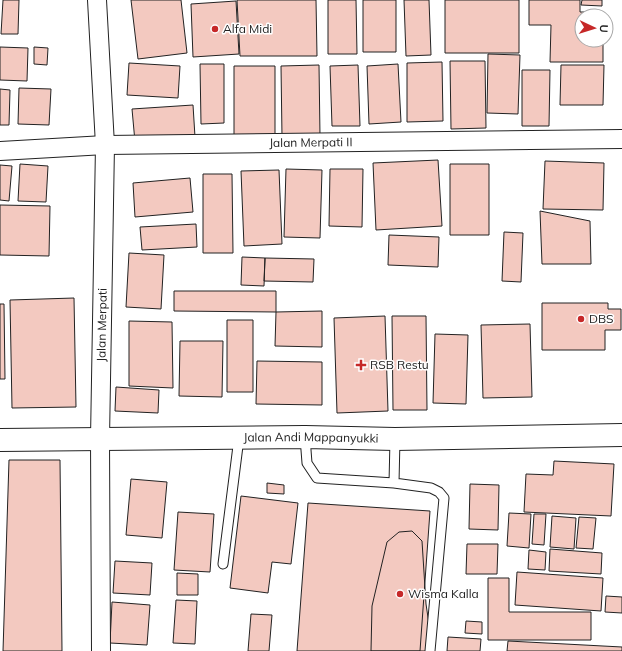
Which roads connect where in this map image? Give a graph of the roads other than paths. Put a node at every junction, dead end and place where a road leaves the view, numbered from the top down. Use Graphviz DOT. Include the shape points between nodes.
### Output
graph roads {
  1 [pos="97,0"];
  2 [pos="622,139"];
  3 [pos="105,145"];
  4 [pos="0,151"];
  5 [pos="622,435"];
  6 [pos="305,437"];
  7 [pos="240,438"];
  8 [pos="100,439"];
  9 [pos="395,439"];
  10 [pos="0,440"];
  11 [pos="394,483"];
  12 [pos="223,564"];
  13 [pos="101,651"];
  14 [pos="430,651"];
  1 -- 3 [label="street, Jalan Merpati"];
  2 -- 3 [label="street, Jalan Merpati II"];
  3 -- 4 [label="street, Jalan Merpati II"];
  3 -- 8 [label="street, Jalan Merpati"];
  5 -- 9 [label="street, Jalan Andi Mappanyukki"];
  6 -- 7 [label="street, Jalan Andi Mappanyukki"];
  6 -- 9 [label="street, Jalan Andi Mappanyukki"];
  6 -- 11 [label="lane" via="307,463 317,478"];
  7 -- 8 [label="street, Jalan Andi Mappanyukki"];
  7 -- 12 [label="lane"];
  8 -- 10 [label="street, Jalan Andi Mappanyukki"];
  8 -- 13 [label="street, Jalan Merpati"];
  9 -- 11 [label="lane"];
  11 -- 14 [label="lane" via="431,488 444,498"];
}
